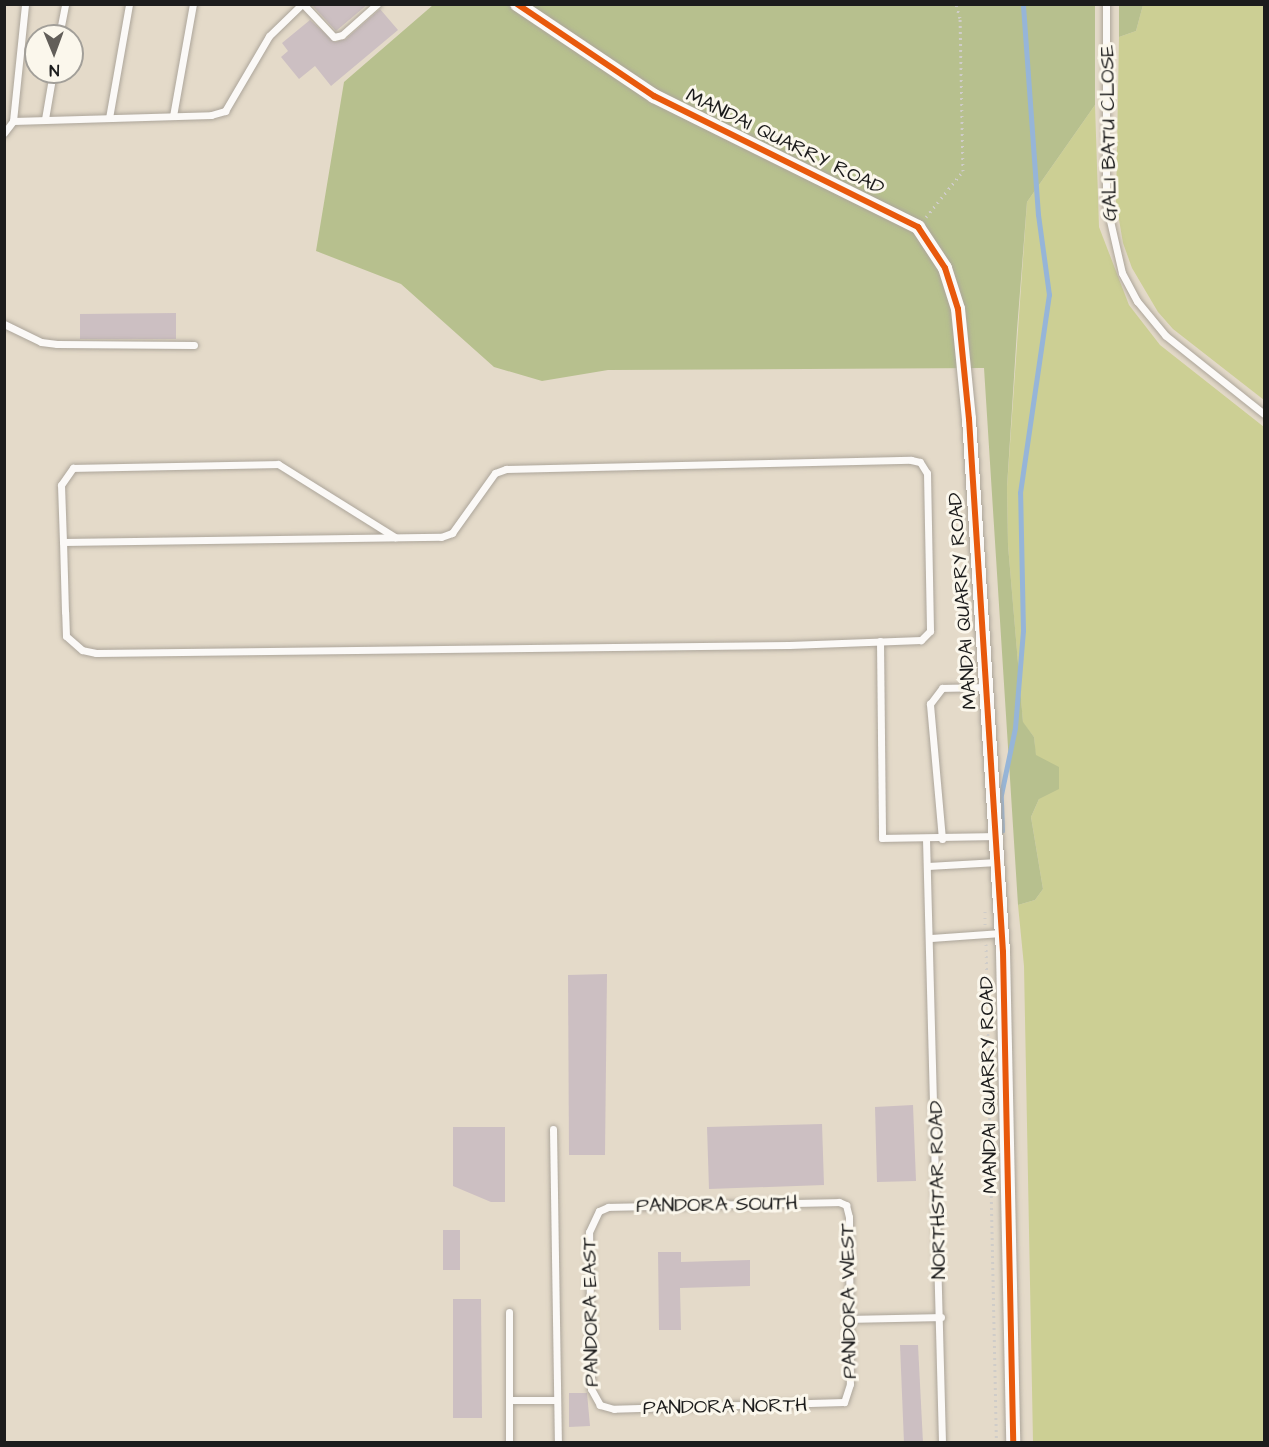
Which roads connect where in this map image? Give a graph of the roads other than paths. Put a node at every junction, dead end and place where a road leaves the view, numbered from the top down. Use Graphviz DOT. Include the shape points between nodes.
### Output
graph roads {
  1 [pos="25,4"];
  2 [pos="65,4"];
  3 [pos="129,4"];
  4 [pos="193,4"];
  5 [pos="302,4"];
  6 [pos="377,4"];
  7 [pos="517,4"];
  8 [pos="1106,4"];
  9 [pos="61,24"];
  10 [pos="51,84"];
  11 [pos="173,116"];
  12 [pos="109,118"];
  13 [pos="45,119"];
  14 [pos="13,120"];
  15 [pos="4,133"];
  16 [pos="4,324"];
  17 [pos="194,345"];
  18 [pos="1264,414"];
  19 [pos="395,537"];
  20 [pos="63,542"];
  21 [pos="880,641"];
  22 [pos="986,687"];
  23 [pos="994,836"];
  24 [pos="942,838"];
  25 [pos="926,839"];
  26 [pos="996,862"];
  27 [pos="928,866"];
  28 [pos="1001,933"];
  29 [pos="931,938"];
  30 [pos="553,1129"];
  31 [pos="846,1205"];
  32 [pos="592,1218"];
  33 [pos="509,1312"];
  34 [pos="941,1317"];
  35 [pos="849,1319"];
  36 [pos="848,1397"];
  37 [pos="509,1400"];
  38 [pos="558,1400"];
  39 [pos="600,1405"];
  40 [pos="509,1443"];
  41 [pos="558,1443"];
  42 [pos="942,1443"];
  43 [pos="1013,1443"];
  1 -- 14 [label="lane"];
  2 -- 9 [label="lane"];
  3 -- 12 [label="lane"];
  4 -- 11 [label="lane"];
  5 -- 6 [label="lane" via="331,35 338,36"];
  5 -- 11 [label="lane" via="269,36 225,111"];
  7 -- 22 [label="street, MANDAI QUARRY ROAD" via="654,96 918,227 945,268 958,309"];
  8 -- 18 [label="lane, GALI BATU CLOSE" via="1106,203 1122,273 1137,301 1166,336"];
  10 -- 13 [label="lane"];
  11 -- 12 [label="lane"];
  12 -- 13 [label="lane"];
  13 -- 14 [label="lane"];
  14 -- 15 [label="lane"];
  16 -- 17 [label="lane" via="41,342 57,344"];
  19 -- 20 [label="lane"];
  19 -- 20 [label="lane" via="278,464 80,466 62,479"];
  19 -- 21 [label="lane" via="441,537 452,533 495,473 506,469 911,460 920,462 927,473 930,631 921,640"];
  20 -- 21 [label="lane" via="66,636 82,650 96,652"];
  21 -- 25 [label="lane" via="880,831 882,838 889,840"];
  22 -- 23 [label="street, MANDAI QUARRY ROAD"];
  22 -- 24 [label="lane" via="942,688 930,704"];
  23 -- 24 [label="lane"];
  23 -- 26 [label="street, MANDAI QUARRY ROAD"];
  24 -- 25 [label="lane"];
  25 -- 27 [label="lane, NORTHSTAR ROAD"];
  26 -- 27 [label="lane"];
  26 -- 28 [label="street, MANDAI QUARRY ROAD"];
  27 -- 29 [label="lane, NORTHSTAR ROAD"];
  28 -- 29 [label="lane"];
  28 -- 43 [label="street, MANDAI QUARRY ROAD"];
  29 -- 34 [label="lane, NORTHSTAR ROAD"];
  30 -- 38 [label="lane"];
  31 -- 32 [label="lane, PANDORA SOUTH" via="608,1207"];
  31 -- 35 [label="lane, PANDORA WEST"];
  32 -- 39 [label="lane, PANDORA EAST" via="591,1389"];
  33 -- 37 [label="lane"];
  34 -- 35 [label="lane"];
  34 -- 42 [label="lane, NORTHSTAR ROAD"];
  35 -- 36 [label="lane, PANDORA WEST"];
  36 -- 39 [label="lane, PANDORA NORTH" via="834,1405 614,1409"];
  37 -- 38 [label="lane"];
  37 -- 40 [label="lane"];
  38 -- 41 [label="lane"];
}
